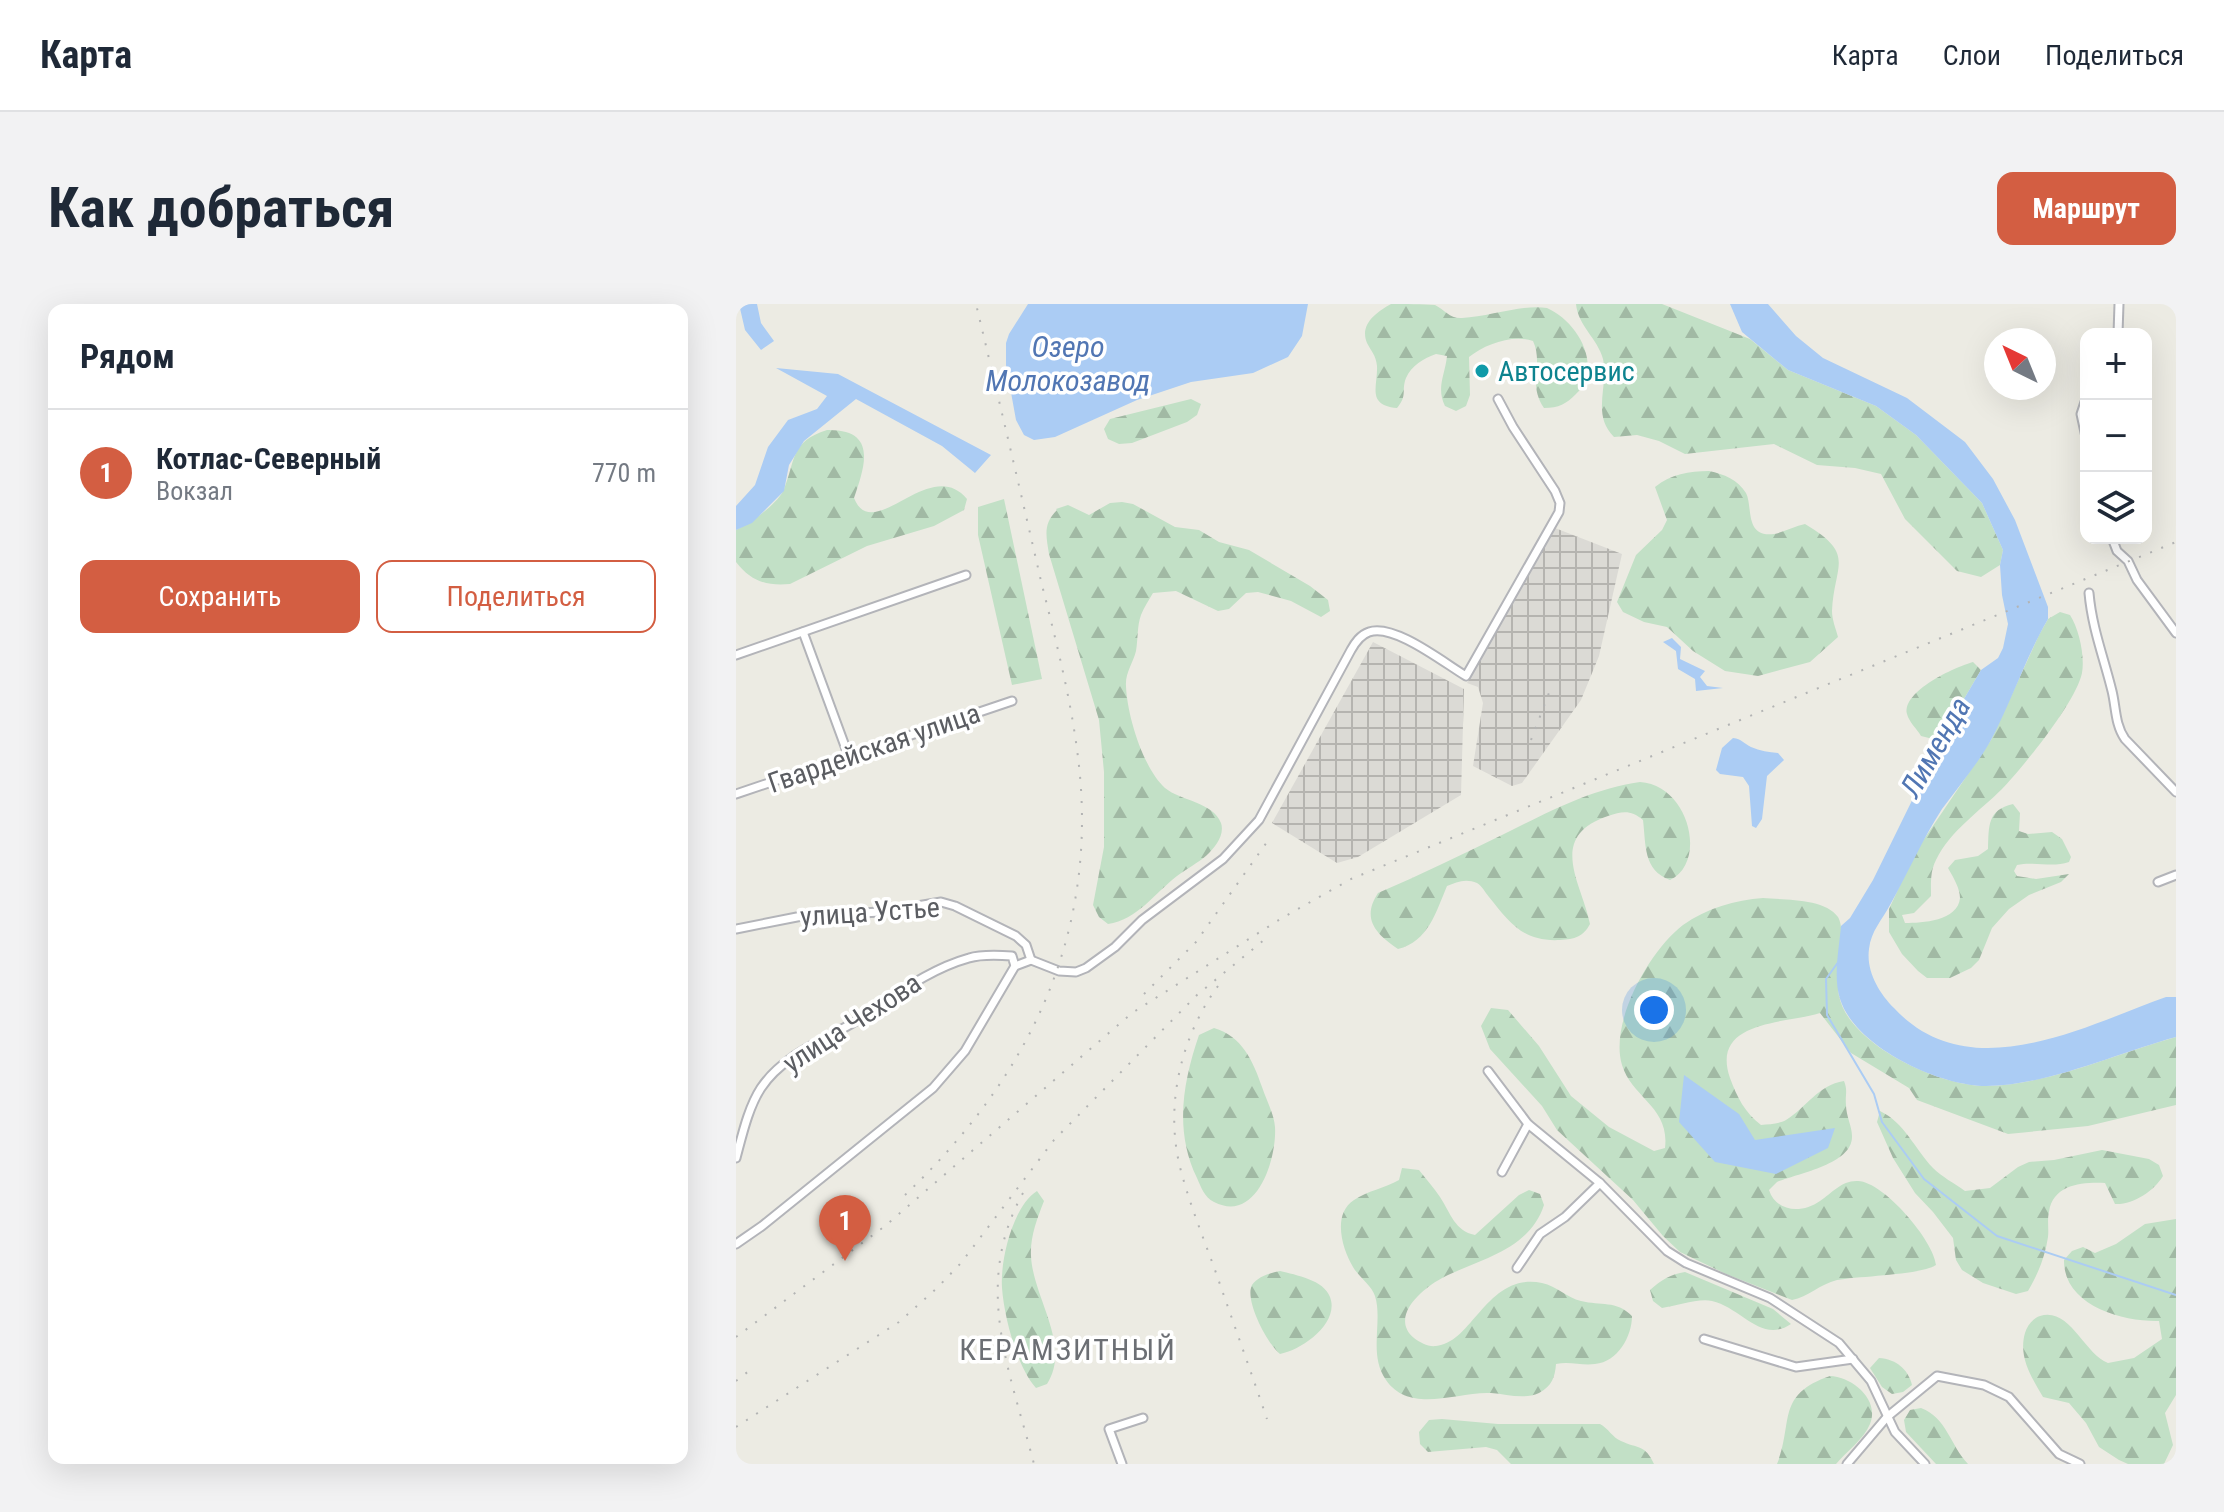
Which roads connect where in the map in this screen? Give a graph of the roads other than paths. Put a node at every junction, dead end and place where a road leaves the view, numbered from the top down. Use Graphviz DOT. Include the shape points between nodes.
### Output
graph roads {
  1 [pos="2119,304"];
  2 [pos="2118,328"];
  3 [pos="1498,399"];
  4 [pos="2114,544"];
  5 [pos="966,575"];
  6 [pos="2089,593"];
  7 [pos="803,632"];
  8 [pos="2176,633"];
  9 [pos="736,655"];
  10 [pos="1012,701"];
  11 [pos="849,757"];
  12 [pos="2176,792"];
  13 [pos="736,794"];
  14 [pos="2176,875"];
  15 [pos="2158,882"];
  16 [pos="736,929"];
  17 [pos="1031,960"];
  18 [pos="1015,966"];
  19 [pos="1488,1071"];
  20 [pos="1528,1124"];
  21 [pos="736,1158"];
  22 [pos="1502,1172"];
  23 [pos="1600,1183"];
  24 [pos="736,1244"];
  25 [pos="1517,1268"];
  26 [pos="1704,1339"];
  27 [pos="1853,1359"];
  28 [pos="1887,1417"];
  29 [pos="1143,1418"];
  30 [pos="1122,1464"];
  31 [pos="1847,1464"];
  32 [pos="1925,1464"];
  33 [pos="2080,1464"];
  1 -- 2 [label="street"];
  3 -- 17 [label="street" via="1555,491 1559,512 1466,676 1392,633 1364,635 1259,820 1223,859 1086,968 1059,971"];
  4 -- 8 [label="street"];
  5 -- 7 [label="street"];
  6 -- 12 [label="street" via="2119,730"];
  7 -- 9 [label="street"];
  7 -- 11 [label="street"];
  10 -- 11 [label="street, Гвардейская улица"];
  11 -- 13 [label="street, Гвардейская улица"];
  14 -- 15 [label="street"];
  16 -- 17 [label="street, улица Устье" via="771,920 941,902 1016,936"];
  17 -- 18 [label="street"];
  18 -- 21 [label="street, улица Чехова" via="1012,956 992,955 947,966 808,1046 760,1089"];
  18 -- 24 [label="street" via="965,1051 933,1088"];
  19 -- 20 [label="street"];
  20 -- 22 [label="street"];
  20 -- 23 [label="street"];
  23 -- 25 [label="street" via="1540,1234"];
  23 -- 27 [label="street" via="1667,1251 1770,1298 1839,1343"];
  26 -- 27 [label="street" via="1796,1367"];
  27 -- 28 [label="street" via="1871,1381"];
  28 -- 31 [label="street"];
  28 -- 32 [label="street"];
  28 -- 33 [label="street" via="1937,1376 1984,1385 2009,1397 2059,1454"];
  29 -- 30 [label="street" via="1109,1429"];
}
